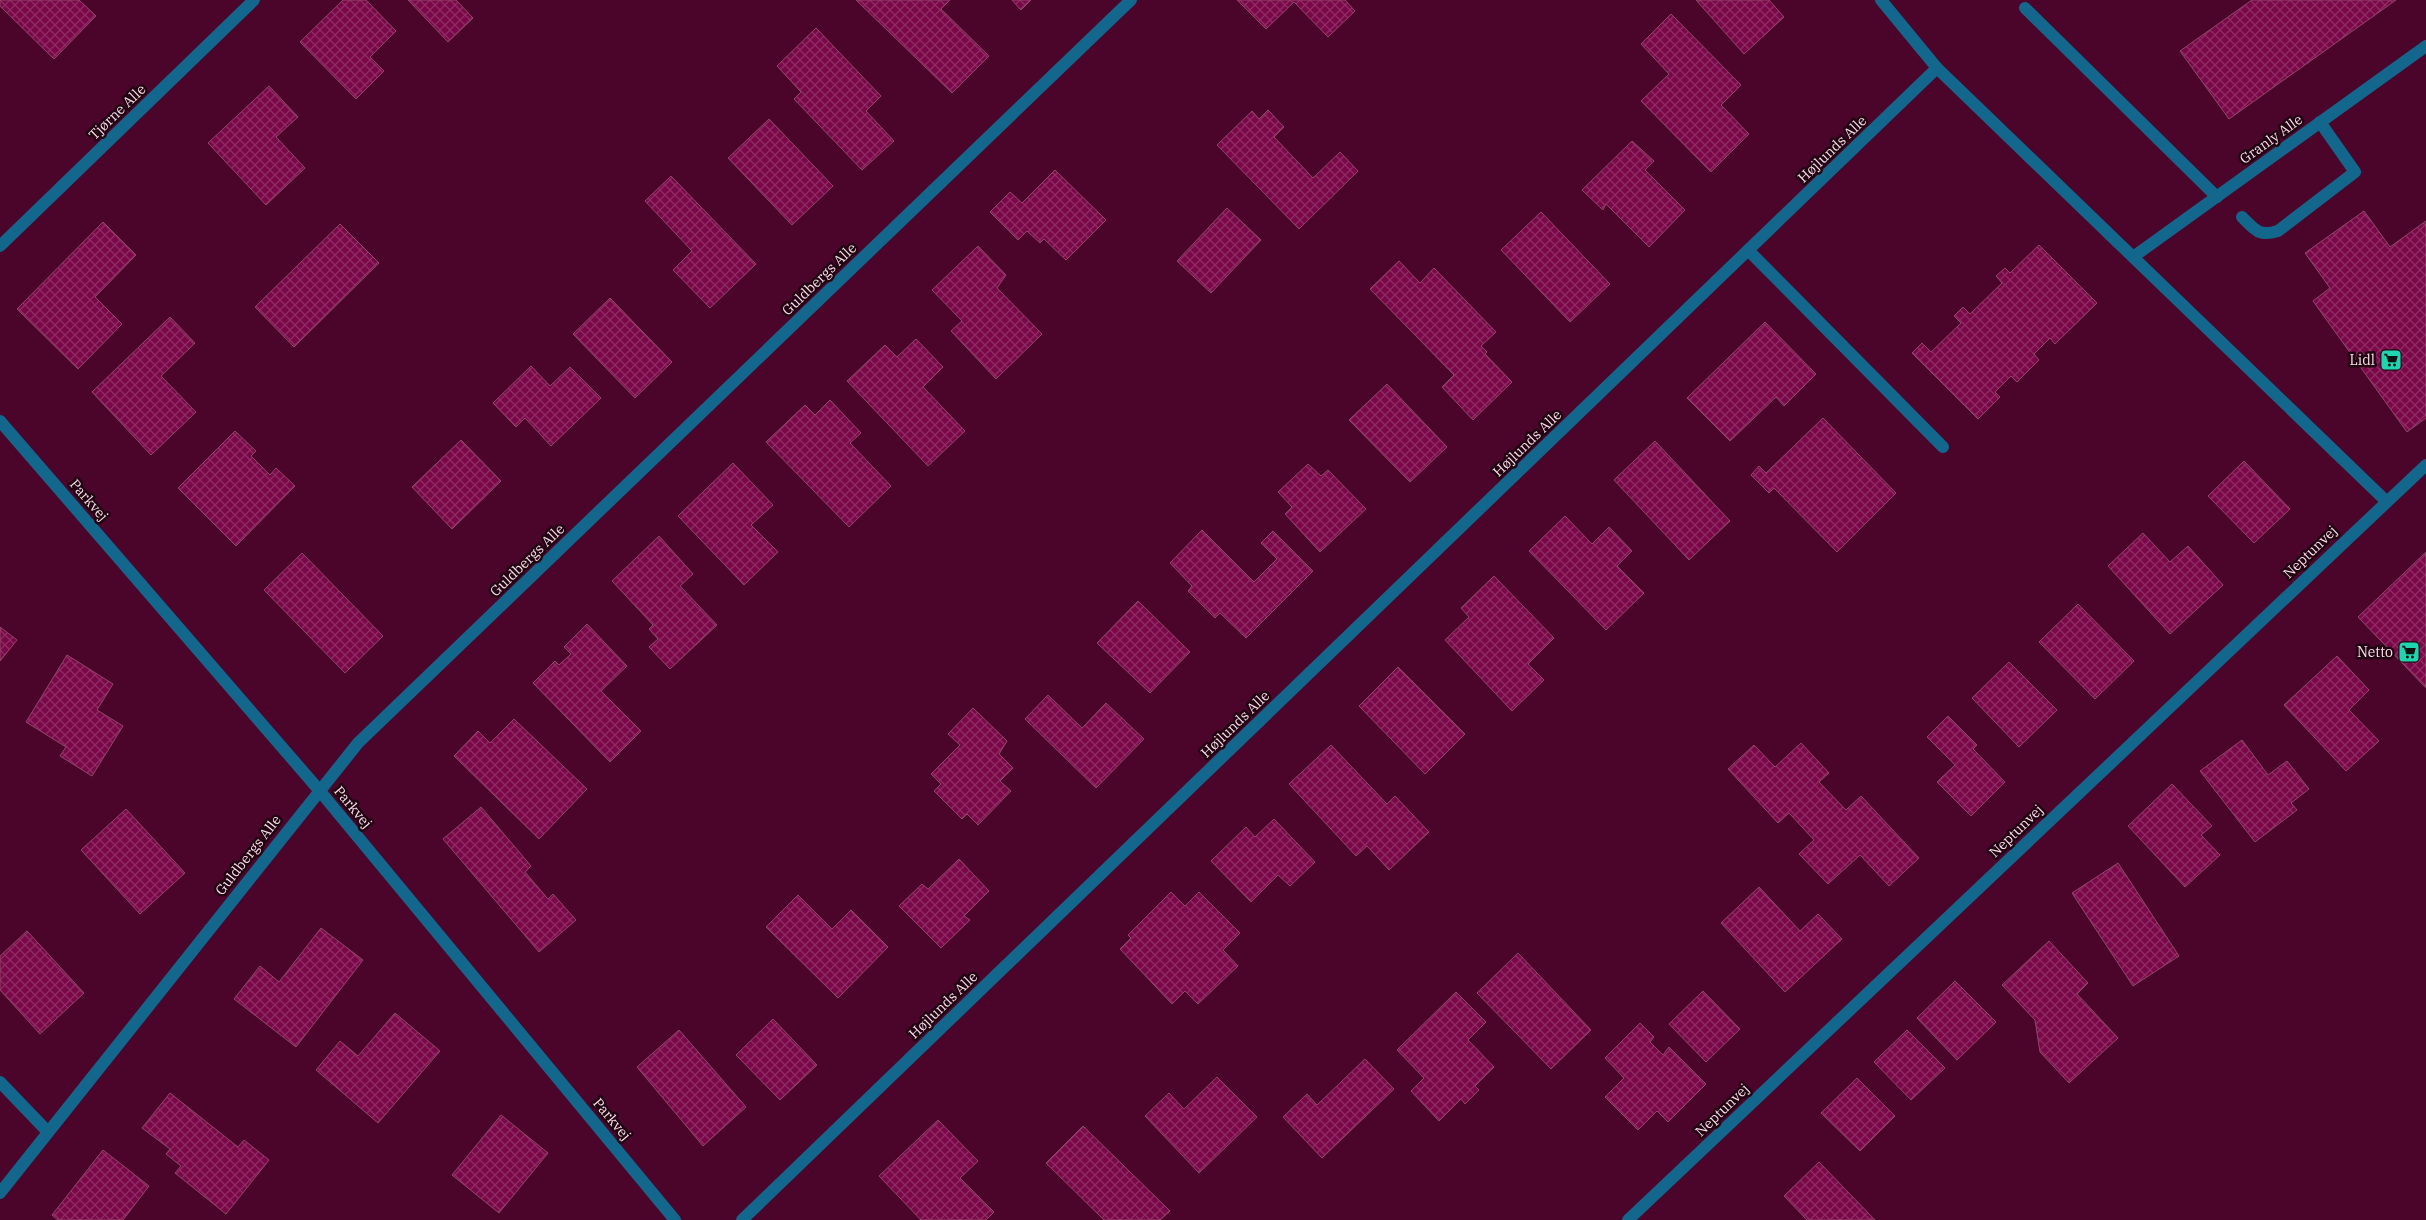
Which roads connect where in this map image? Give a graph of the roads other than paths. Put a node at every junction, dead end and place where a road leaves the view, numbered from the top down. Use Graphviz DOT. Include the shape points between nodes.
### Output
graph roads {
  1 [pos="254,0"];
  2 [pos="1131,0"];
  3 [pos="1880,0"];
  4 [pos="2026,8"];
  5 [pos="2426,46"];
  6 [pos="1937,68"];
  7 [pos="2320,122"];
  8 [pos="2217,197"];
  9 [pos="2242,217"];
  10 [pos="0,246"];
  11 [pos="1748,250"];
  12 [pos="2133,257"];
  13 [pos="0,421"];
  14 [pos="1943,447"];
  15 [pos="2426,465"];
  16 [pos="2386,501"];
  17 [pos="319,790"];
  18 [pos="0,1082"];
  19 [pos="48,1132"];
  20 [pos="0,1193"];
  21 [pos="675,1220"];
  22 [pos="742,1220"];
  23 [pos="1628,1220"];
  1 -- 10 [label="street, Tjørne Alle"];
  2 -- 17 [label="street, Guldbergs Alle" via="358,743"];
  3 -- 6 [label="street"];
  4 -- 8 [label="street"];
  5 -- 7 [label="street, Granly Alle"];
  6 -- 11 [label="street, Højlunds Alle"];
  6 -- 12 [label="street"];
  7 -- 8 [label="street, Granly Alle"];
  7 -- 9 [label="street" via="2355,172 2278,231 2266,235 2257,232"];
  8 -- 12 [label="street, Granly Alle"];
  11 -- 14 [label="street"];
  11 -- 22 [label="street, Højlunds Alle"];
  12 -- 16 [label="street"];
  13 -- 17 [label="street, Parkvej"];
  15 -- 16 [label="street, Neptunvej"];
  16 -- 23 [label="street, Neptunvej"];
  17 -- 19 [label="street, Guldbergs Alle"];
  17 -- 21 [label="street, Parkvej"];
  18 -- 19 [label="street"];
  19 -- 20 [label="street, Guldbergs Alle"];
}
